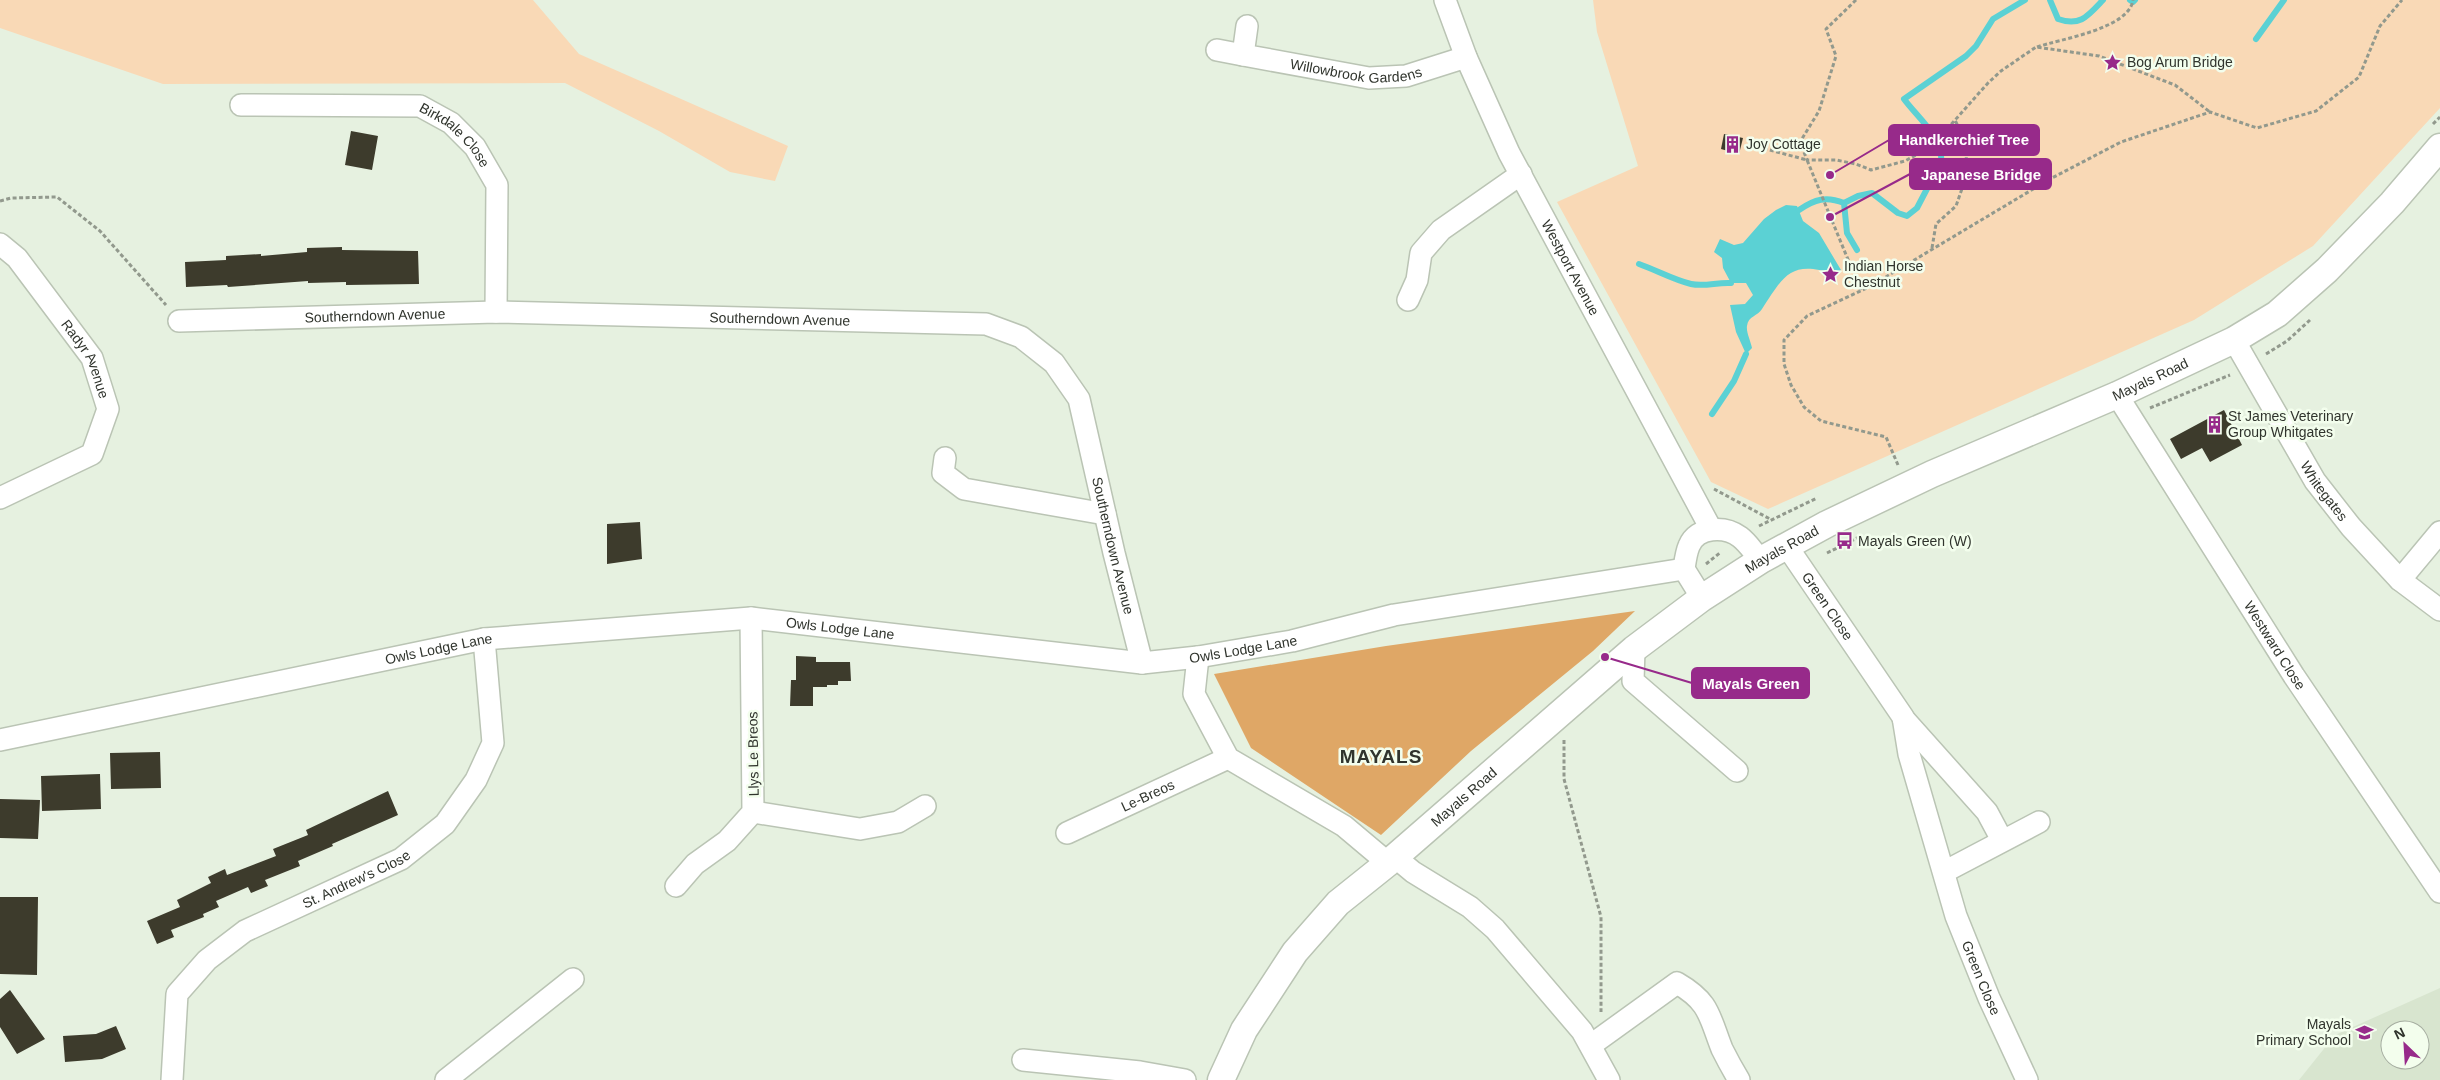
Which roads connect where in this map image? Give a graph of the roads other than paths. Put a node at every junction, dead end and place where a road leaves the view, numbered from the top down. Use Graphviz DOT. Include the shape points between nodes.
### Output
graph roads {
  1 [pos="1445,0"];
  2 [pos="1247,26"];
  3 [pos="1217,50"];
  4 [pos="1243,55"];
  5 [pos="1466,57"];
  6 [pos="241,105"];
  7 [pos="2440,147"];
  8 [pos="1520,174"];
  9 [pos="0,244"];
  10 [pos="1408,300"];
  11 [pos="496,312"];
  12 [pos="180,321"];
  13 [pos="2234,340"];
  14 [pos="2117,395"];
  15 [pos="945,458"];
  16 [pos="0,498"];
  17 [pos="1105,514"];
  18 [pos="1711,529"];
  19 [pos="2440,532"];
  20 [pos="1786,545"];
  21 [pos="1761,560"];
  22 [pos="1684,569"];
  23 [pos="2400,580"];
  24 [pos="1702,598"];
  25 [pos="2440,610"];
  26 [pos="751,618"];
  27 [pos="484,639"];
  28 [pos="1634,649"];
  29 [pos="1198,657"];
  30 [pos="1142,662"];
  31 [pos="1902,718"];
  32 [pos="0,740"];
  33 [pos="1228,758"];
  34 [pos="1737,771"];
  35 [pos="925,806"];
  36 [pos="753,812"];
  37 [pos="2039,822"];
  38 [pos="1067,833"];
  39 [pos="2002,840"];
  40 [pos="1392,860"];
  41 [pos="1944,872"];
  42 [pos="676,886"];
  43 [pos="2440,892"];
  44 [pos="573,979"];
  45 [pos="1586,1038"];
  46 [pos="1023,1060"];
  47 [pos="172,1080"];
  48 [pos="446,1080"];
  49 [pos="1185,1080"];
  50 [pos="1221,1080"];
  51 [pos="1609,1080"];
  52 [pos="1739,1080"];
  53 [pos="2027,1080"];
  1 -- 5 [label="street, Westport Avenue"];
  2 -- 4 [label="street"];
  3 -- 4 [label="street, Willowbrook Gardens"];
  4 -- 5 [label="street, Willowbrook Gardens" via="1369,78 1406,76"];
  5 -- 8 [label="street, Westport Avenue"];
  6 -- 11 [label="street, Birkdale Close" via="420,106 451,123 475,148 497,185"];
  7 -- 13 [label="main road, Mayals Road" via="2392,203 2327,270 2277,314"];
  8 -- 10 [label="street" via="1441,230 1421,253 1417,280"];
  8 -- 18 [label="street, Westport Avenue"];
  9 -- 16 [label="street, Radyr Avenue" via="17,258 92,358 108,409 92,454"];
  11 -- 12 [label="street, Southerndown Avenue"];
  11 -- 17 [label="street, Southerndown Avenue" via="986,324 1021,337 1048,358 1080,399"];
  13 -- 14 [label="main road, Mayals Road"];
  13 -- 23 [label="street, Whitegates" via="2315,481 2351,527"];
  14 -- 20 [label="main road, Mayals Road" via="1932,474"];
  14 -- 43 [label="street, Westward Close" via="2294,676"];
  15 -- 17 [label="street" via="943,473 964,489"];
  17 -- 30 [label="street, Southerndown Avenue"];
  18 -- 21 [label="street" via="1725,528 1740,537"];
  18 -- 22 [label="street" via="1689,544"];
  19 -- 23 [label="street"];
  20 -- 21 [label="main road, Mayals Road"];
  20 -- 31 [label="street, Green Close"];
  21 -- 24 [label="main road, Mayals Road"];
  22 -- 24 [label="street"];
  22 -- 29 [label="street, Owls Lodge Lane" via="1394,615 1292,640"];
  23 -- 25 [label="street, Whitegates"];
  24 -- 28 [label="main road, Mayals Road"];
  26 -- 27 [label="street, Owls Lodge Lane"];
  26 -- 30 [label="street, Owls Lodge Lane"];
  26 -- 36 [label="street, Llys Le Breos"];
  27 -- 32 [label="street, Owls Lodge Lane"];
  27 -- 47 [label="street, St. Andrew's Close" via="493,743 476,780 445,824 401,859 245,931 207,960 177,994"];
  28 -- 34 [label="street" via="1633,681"];
  28 -- 40 [label="main road, Mayals Road"];
  29 -- 30 [label="street, Owls Lodge Lane"];
  29 -- 33 [label="street" via="1194,694"];
  31 -- 39 [label="street, Green Close" via="1987,812"];
  31 -- 41 [label="street, Green Close" via="1909,754"];
  33 -- 38 [label="street, Le-Breos"];
  33 -- 40 [label="street" via="1344,826"];
  35 -- 36 [label="street" via="898,822 860,829"];
  36 -- 42 [label="street, Llys Le Breos" via="727,842 695,864"];
  37 -- 39 [label="street"];
  39 -- 41 [label="street"];
  40 -- 45 [label="street" via="1470,907 1495,929"];
  40 -- 50 [label="main road, Mayals Road" via="1338,903 1294,952 1244,1030"];
  41 -- 53 [label="street, Green Close" via="1956,916"];
  44 -- 48 [label="street"];
  45 -- 51 [label="street"];
  45 -- 52 [label="street" via="1677,983 1694,993 1704,1004"];
  46 -- 49 [label="street"];
}
